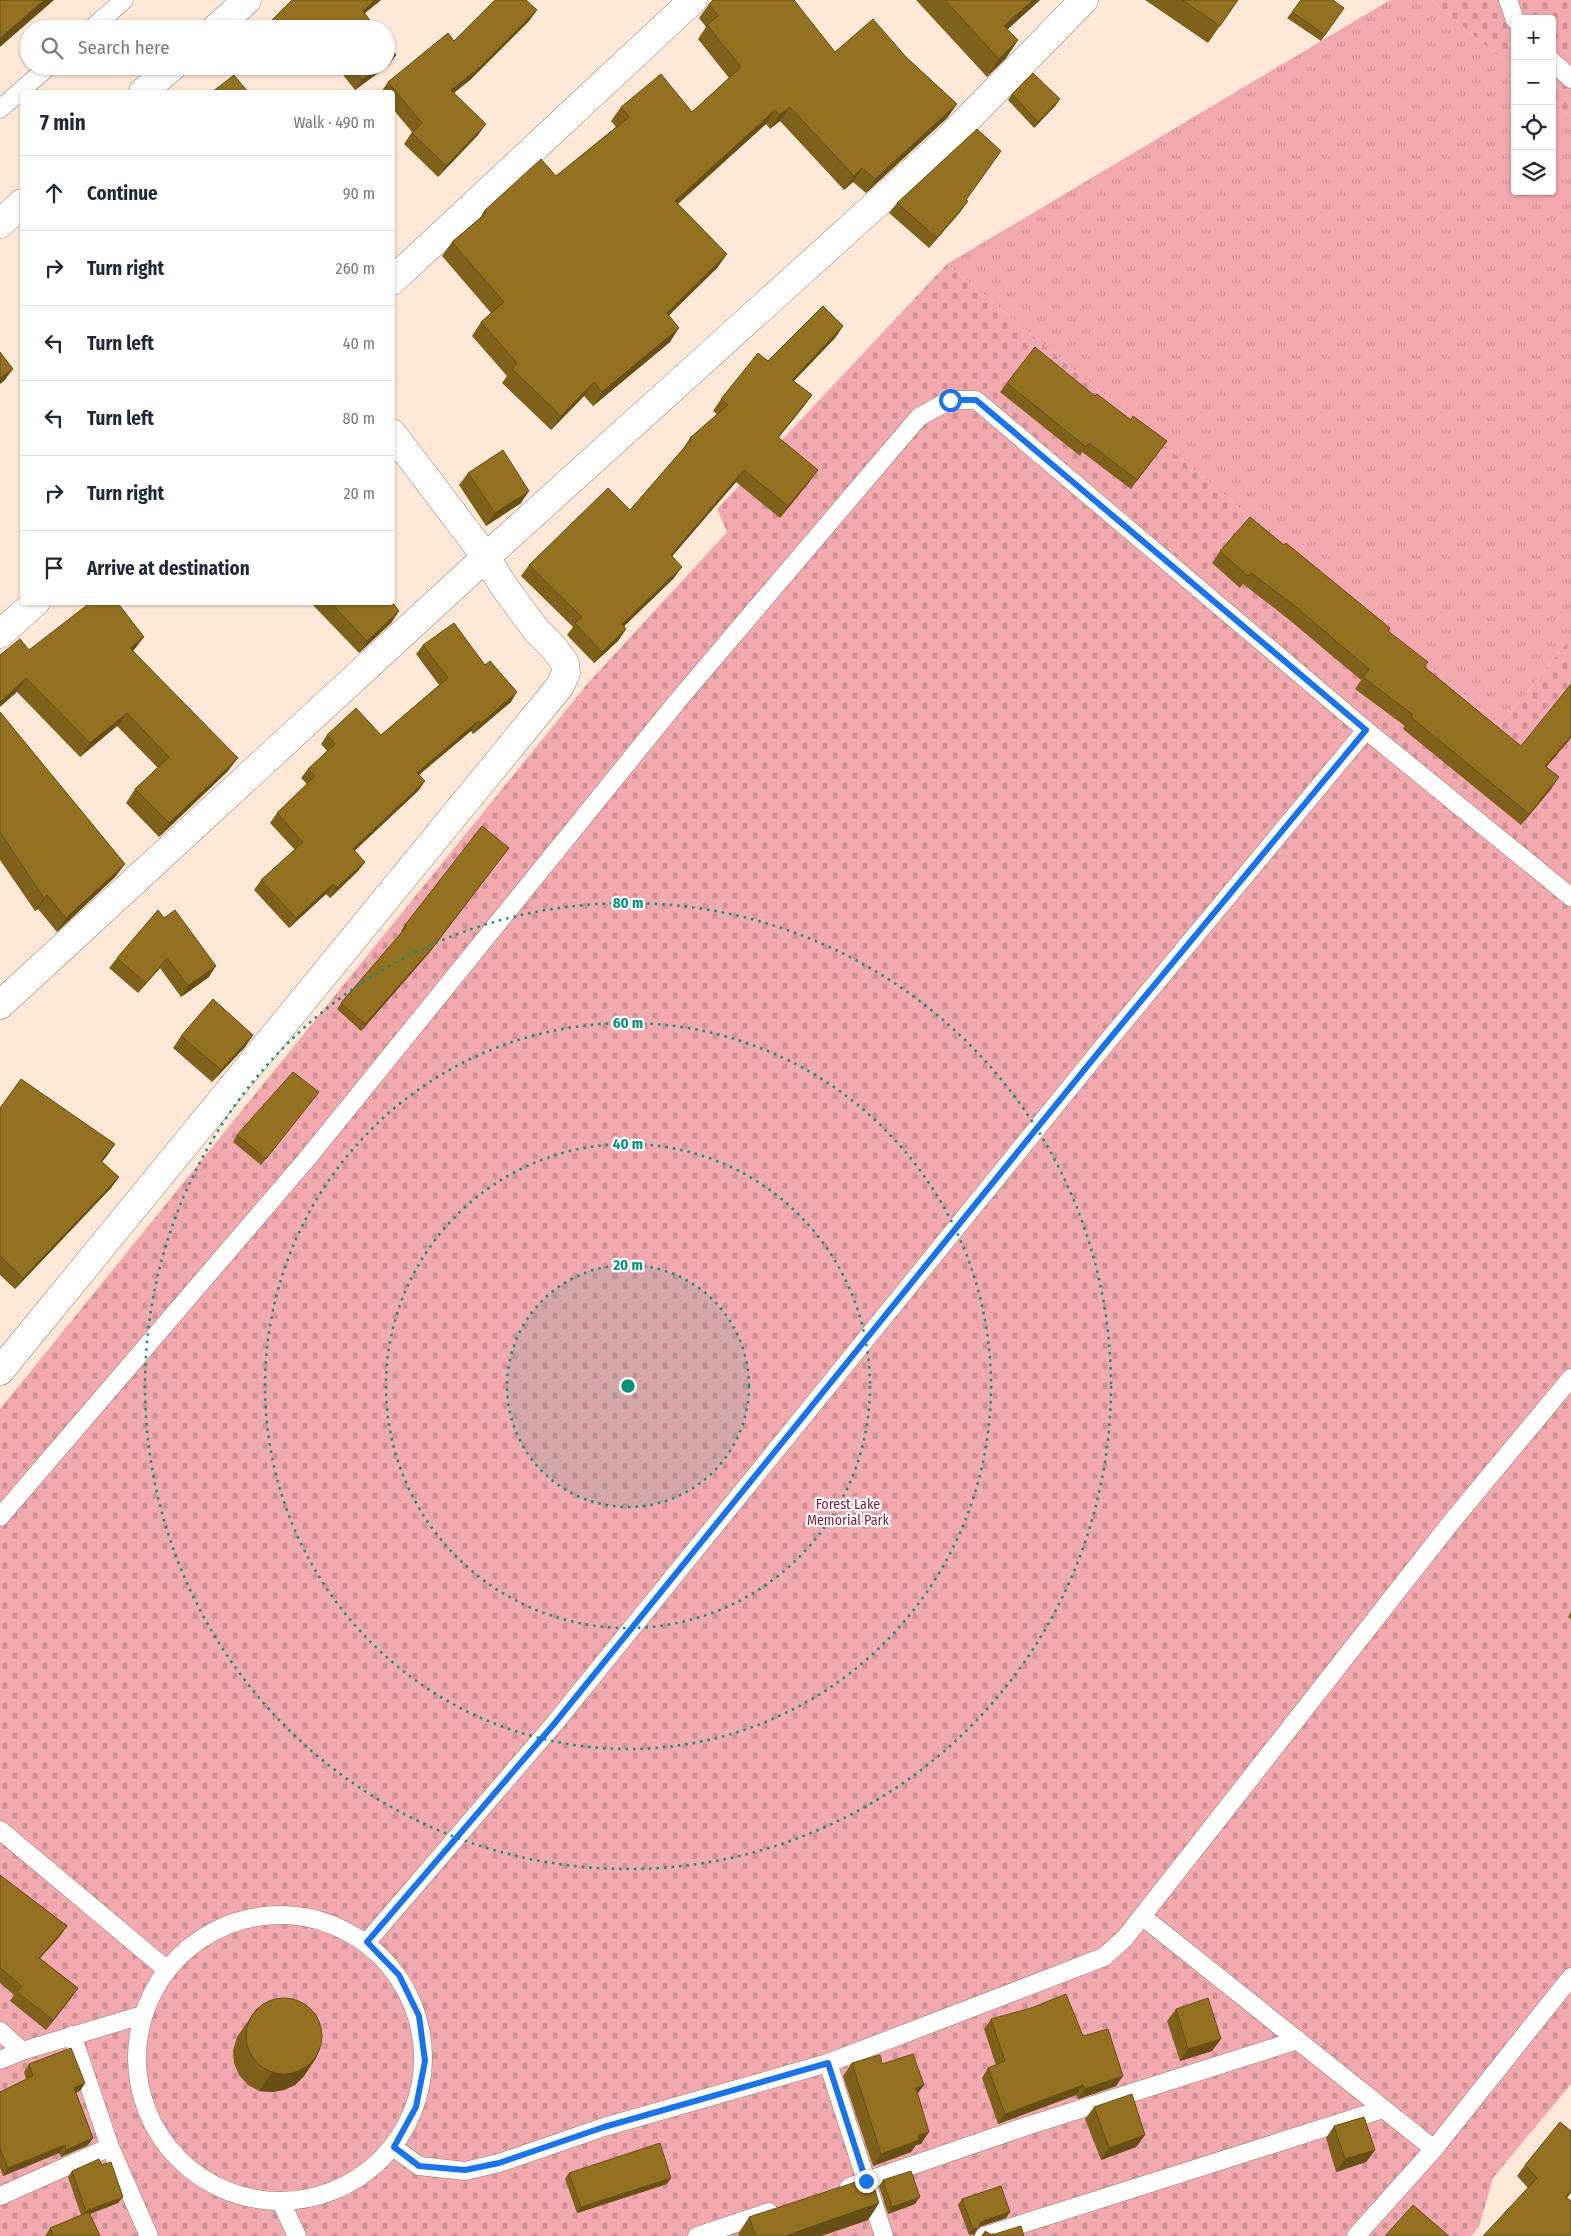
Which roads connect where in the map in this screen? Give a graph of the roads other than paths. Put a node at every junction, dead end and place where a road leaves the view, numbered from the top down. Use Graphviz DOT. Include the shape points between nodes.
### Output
graph roads {
  1 [pos="124,0"];
  2 [pos="247,0"];
  3 [pos="693,0"];
  4 [pos="1084,0"];
  5 [pos="1508,0"];
  6 [pos="1513,15"];
  7 [pos="102,20"];
  8 [pos="225,20"];
  9 [pos="1556,65"];
  10 [pos="39,75"];
  11 [pos="162,75"];
  12 [pos="1571,79"];
  13 [pos="22,90"];
  14 [pos="145,90"];
  15 [pos="20,91"];
  16 [pos="0,109"];
  17 [pos="20,205"];
  18 [pos="0,224"];
  19 [pos="395,278"];
  20 [pos="395,437"];
  21 [pos="486,557"];
  22 [pos="33,605"];
  23 [pos="0,634"];
  24 [pos="1366,730"];
  25 [pos="1571,897"];
  26 [pos="0,1005"];
  27 [pos="0,1371"];
  28 [pos="1571,1378"];
  29 [pos="0,1517"];
  30 [pos="0,1830"];
  31 [pos="1143,1917"];
  32 [pos="367,1942"];
  33 [pos="166,1969"];
  34 [pos="1571,1977"];
  35 [pos="142,2016"];
  36 [pos="0,2031"];
  37 [pos="72,2035"];
  38 [pos="1298,2040"];
  39 [pos="22,2051"];
  40 [pos="0,2060"];
  41 [pos="828,2063"];
  42 [pos="1384,2109"];
  43 [pos="110,2147"];
  44 [pos="394,2147"];
  45 [pos="1434,2149"];
  46 [pos="866,2181"];
  47 [pos="828,2193"];
  48 [pos="0,2196"];
  49 [pos="282,2202"];
  50 [pos="781,2208"];
  51 [pos="149,2236"];
  52 [pos="298,2236"];
  53 [pos="697,2236"];
  54 [pos="884,2236"];
  55 [pos="984,2236"];
  56 [pos="1356,2236"];
  1 -- 7 [label="lane"];
  2 -- 8 [label="street"];
  3 -- 19 [label="street"];
  4 -- 21 [label="street" via="944,143"];
  5 -- 6 [label="lane"];
  9 -- 12 [label="lane"];
  10 -- 13 [label="lane"];
  11 -- 14 [label="street"];
  15 -- 16 [label="lane"];
  17 -- 18 [label="street"];
  20 -- 21 [label="street"];
  21 -- 26 [label="street"];
  21 -- 27 [label="street" via="503,586 565,663 566,673 560,686"];
  22 -- 23 [label="street"];
  24 -- 25 [label="lane"];
  24 -- 29 [label="lane" via="976,400 950,400 927,413 919,418 686,691 306,1160"];
  24 -- 32 [label="lane" via="1096,1056 554,1724"];
  28 -- 31 [label="lane" via="1452,1520"];
  30 -- 33 [label="lane"];
  31 -- 38 [label="lane"];
  31 -- 41 [label="lane" via="1104,1957 1076,1970"];
  32 -- 33 [label="lane" via="327,1921 283,1914 248,1918 199,1939"];
  32 -- 44 [label="lane" via="399,1975 419,2016 425,2061 416,2107"];
  33 -- 35 [label="lane"];
  34 -- 45 [label="lane"];
  35 -- 37 [label="lane"];
  35 -- 49 [label="lane" via="135,2055 140,2094 155,2132 180,2163 210,2184 245,2198"];
  36 -- 39 [label="lane"];
  37 -- 39 [label="lane"];
  37 -- 43 [label="lane"];
  38 -- 42 [label="lane"];
  38 -- 46 [label="lane"];
  39 -- 40 [label="lane"];
  41 -- 44 [label="lane" via="604,2127 499,2163 465,2170 419,2166"];
  41 -- 46 [label="lane"];
  42 -- 45 [label="lane"];
  42 -- 55 [label="lane"];
  43 -- 48 [label="lane"];
  43 -- 51 [label="lane"];
  44 -- 49 [label="lane" via="362,2176 324,2195"];
  45 -- 56 [label="lane"];
  46 -- 47 [label="lane"];
  46 -- 54 [label="lane"];
  49 -- 52 [label="lane"];
  50 -- 53 [label="lane"];
}
